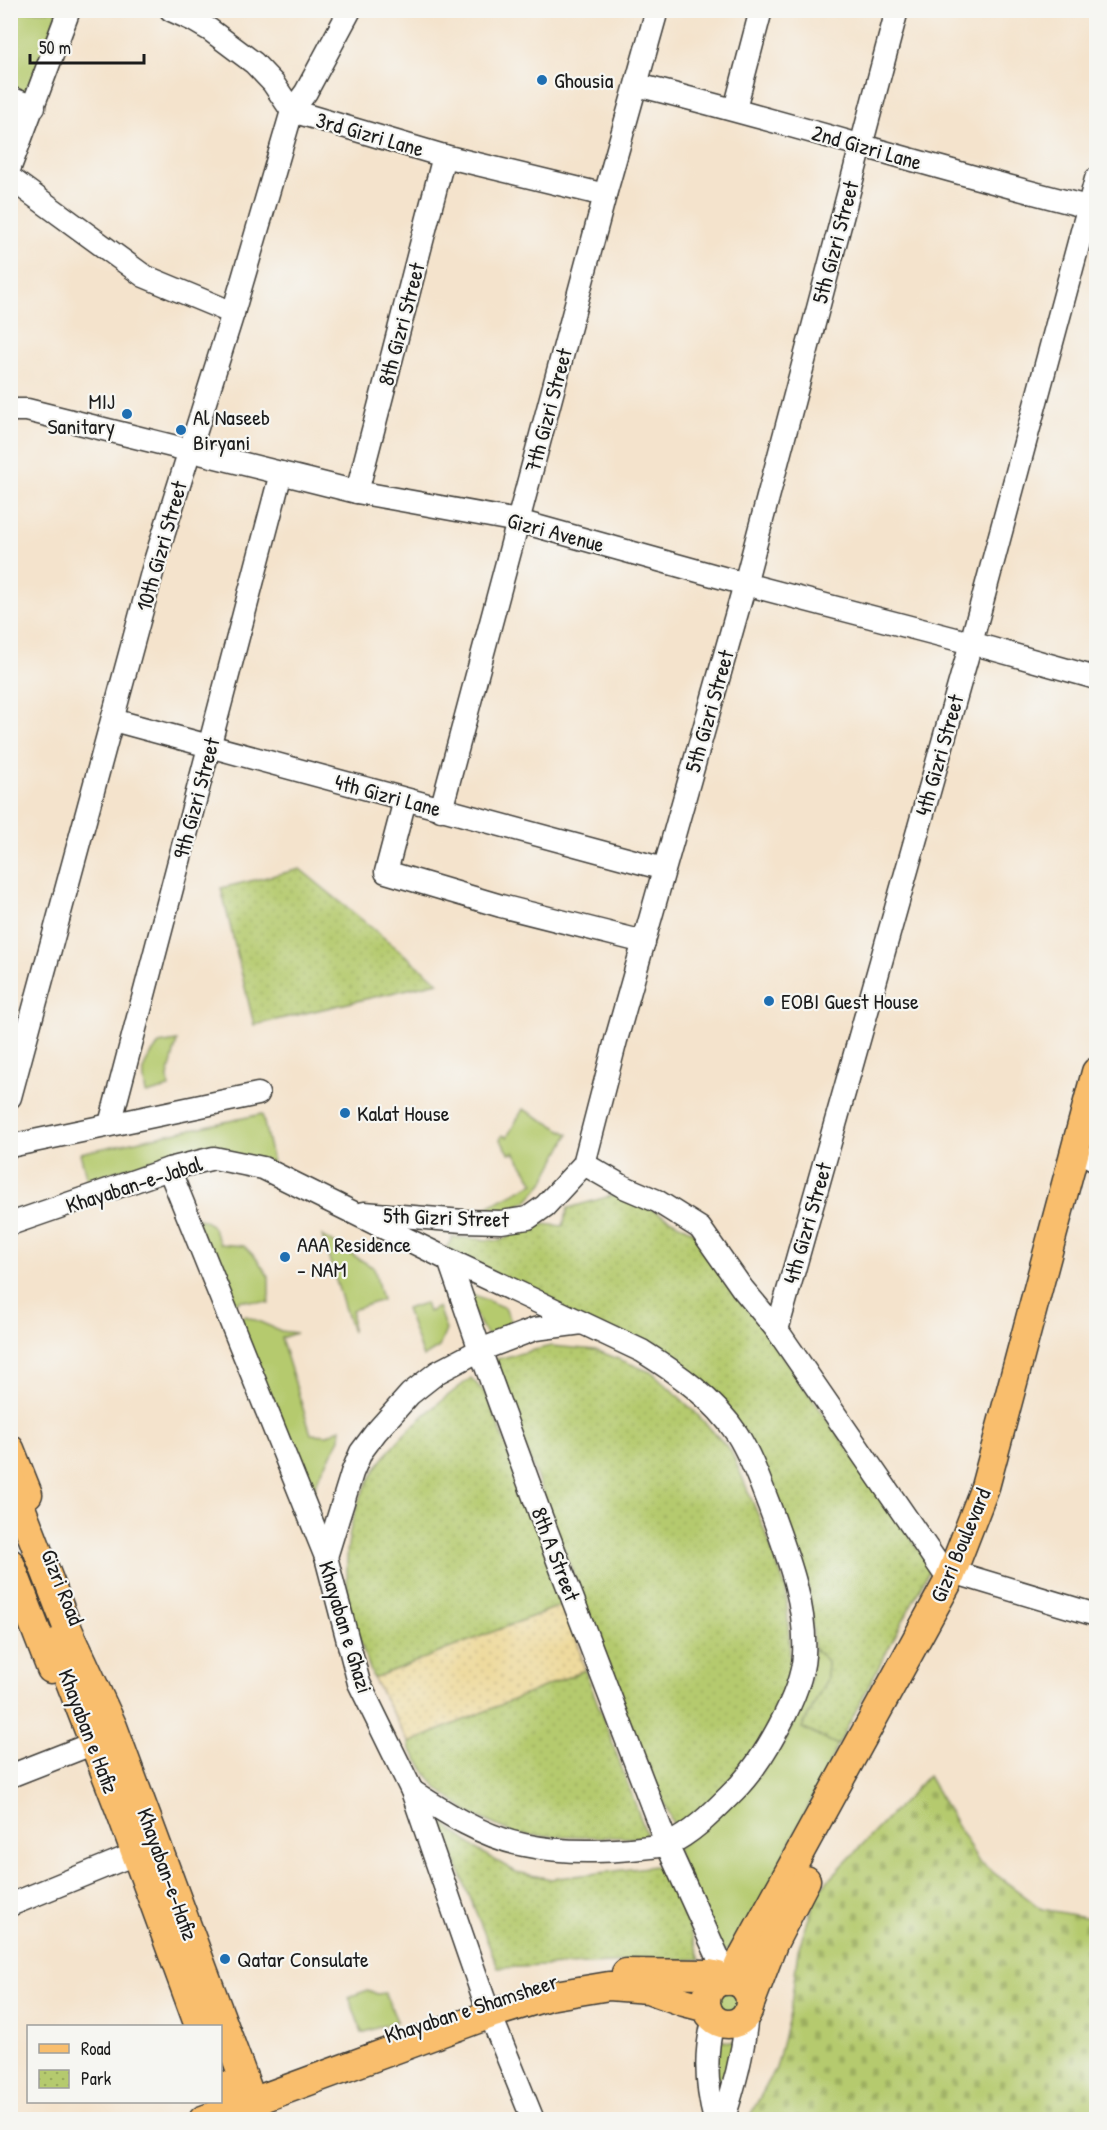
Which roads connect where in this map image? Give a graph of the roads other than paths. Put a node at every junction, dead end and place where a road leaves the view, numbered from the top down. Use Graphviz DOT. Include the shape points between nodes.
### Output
graph roads {
  1 [pos="69,10"];
  2 [pos="171,10"];
  3 [pos="350,10"];
  4 [pos="657,10"];
  5 [pos="761,10"];
  6 [pos="897,10"];
  7 [pos="195,15"];
  8 [pos="637,85"];
  9 [pos="10,98"];
  10 [pos="34,107"];
  11 [pos="735,109"];
  12 [pos="292,111"];
  13 [pos="861,146"];
  14 [pos="444,156"];
  15 [pos="10,167"];
  16 [pos="10,178"];
  17 [pos="1096,179"];
  18 [pos="605,195"];
  19 [pos="1093,208"];
  20 [pos="233,313"];
  21 [pos="10,410"];
  22 [pos="189,450"];
  23 [pos="281,473"];
  24 [pos="357,492"];
  25 [pos="518,521"];
  26 [pos="745,585"];
  27 [pos="971,643"];
  28 [pos="1096,678"];
  29 [pos="113,720"];
  30 [pos="209,746"];
  31 [pos="405,800"];
  32 [pos="441,810"];
  33 [pos="664,870"];
  34 [pos="644,942"];
  35 [pos="1096,1072"];
  36 [pos="258,1094"];
  37 [pos="10,1097"];
  38 [pos="110,1124"];
  39 [pos="10,1146"];
  40 [pos="1095,1153"];
  41 [pos="584,1164"];
  42 [pos="169,1169"];
  43 [pos="351,1212"];
  44 [pos="10,1224"];
  45 [pos="449,1260"];
  46 [pos="583,1323"];
  47 [pos="777,1330"];
  48 [pos="480,1350"];
  49 [pos="10,1449"];
  50 [pos="10,1479"];
  51 [pos="10,1522"];
  52 [pos="326,1557"];
  53 [pos="10,1563"];
  54 [pos="957,1578"];
  55 [pos="1096,1615"];
  56 [pos="61,1636"];
  57 [pos="97,1741"];
  58 [pos="10,1776"];
  59 [pos="412,1791"];
  60 [pos="121,1813"];
  61 [pos="667,1845"];
  62 [pos="135,1854"];
  63 [pos="10,1905"];
  64 [pos="729,1981"];
  65 [pos="488,2007"];
  66 [pos="749,2008"];
  67 [pos="710,2013"];
  68 [pos="199,2025"];
  69 [pos="208,2025"];
  70 [pos="222,2061"];
  71 [pos="238,2102"];
  72 [pos="203,2120"];
  73 [pos="533,2120"];
  74 [pos="715,2120"];
  75 [pos="723,2120"];
  1 -- 10 [label="street"];
  2 -- 7 [label="street, 3rd Gizri Lane"];
  3 -- 12 [label="street, 10th Gizri Street"];
  4 -- 8 [label="street, 7th Gizri Street"];
  5 -- 11 [label="street"];
  6 -- 13 [label="street, 5th Gizri Street"];
  7 -- 12 [label="street, 3rd Gizri Lane" via="254,63"];
  8 -- 11 [label="street, 2nd Gizri Lane"];
  8 -- 18 [label="street, 7th Gizri Street"];
  9 -- 10 [label="street"];
  10 -- 15 [label="street"];
  11 -- 13 [label="street, 2nd Gizri Lane"];
  12 -- 14 [label="street, 3rd Gizri Lane"];
  12 -- 20 [label="street, 10th Gizri Street"];
  13 -- 19 [label="street, 2nd Gizri Lane"];
  13 -- 26 [label="street, 5th Gizri Street"];
  14 -- 18 [label="street, 3rd Gizri Lane"];
  14 -- 24 [label="street, 8th Gizri Street"];
  16 -- 20 [label="street" via="144,276"];
  17 -- 19 [label="street, 4th Gizri Street"];
  18 -- 25 [label="street, 7th Gizri Street"];
  19 -- 27 [label="street, 4th Gizri Street"];
  20 -- 22 [label="street, 10th Gizri Street"];
  21 -- 22 [label="street, Gizri Avenue" via="27,410"];
  22 -- 23 [label="street, Gizri Avenue"];
  22 -- 29 [label="street, 10th Gizri Street"];
  23 -- 24 [label="street, Gizri Avenue"];
  23 -- 30 [label="street, 9th Gizri Street"];
  24 -- 25 [label="street, Gizri Avenue"];
  25 -- 26 [label="street, Gizri Avenue"];
  25 -- 32 [label="street, 7th Gizri Street"];
  26 -- 27 [label="street, Gizri Avenue"];
  26 -- 33 [label="street, 5th Gizri Street"];
  27 -- 28 [label="street, Gizri Avenue"];
  27 -- 47 [label="street, 4th Gizri Street"];
  29 -- 30 [label="street, 4th Gizri Lane"];
  29 -- 37 [label="street, 10th Gizri Street"];
  30 -- 31 [label="street, 4th Gizri Lane"];
  30 -- 38 [label="street, 9th Gizri Street"];
  31 -- 32 [label="street, 4th Gizri Lane"];
  31 -- 34 [label="street" via="386,872"];
  32 -- 33 [label="street, 4th Gizri Lane"];
  33 -- 34 [label="street, 5th Gizri Street"];
  34 -- 41 [label="street, 5th Gizri Street"];
  35 -- 54 [label="main road, Gizri Boulevard"];
  36 -- 38 [label="street"];
  38 -- 39 [label="street"];
  40 -- 54 [label="main road, Gizri Boulevard" via="1000,1492"];
  41 -- 43 [label="street, 5th Gizri Street" via="545,1206 528,1218 463,1221"];
  41 -- 47 [label="street" via="700,1228"];
  42 -- 43 [label="street, Khayaban-e-Jabal" via="214,1158 263,1168"];
  42 -- 44 [label="street, Khayaban-e-Jabal"];
  42 -- 52 [label="street, Khayaban e Ghazi"];
  43 -- 45 [label="street, Khayaban-e-Jabal"];
  45 -- 46 [label="street, Khayaban-e-Jabal"];
  45 -- 48 [label="street, 8th A Street"];
  46 -- 48 [label="street" via="535,1329"];
  46 -- 61 [label="street, Khayaban-e-Jabal" via="670,1369 696,1389 737,1435 758,1477 788,1557 804,1623 804,1657 797,1685 763,1755 714,1811"];
  47 -- 54 [label="street"];
  48 -- 52 [label="street" via="438,1372 410,1394 376,1432 352,1473"];
  48 -- 61 [label="street, 8th A Street"];
  49 -- 57 [label="main road, Gizri Road" via="82,1633"];
  50 -- 56 [label="main road"];
  51 -- 56 [label="main road"];
  52 -- 59 [label="street, Khayaban e Ghazi" via="359,1683"];
  53 -- 57 [label="main road, Gizri Road" via="70,1721"];
  54 -- 55 [label="street"];
  54 -- 64 [label="main road, Gizri Boulevard"];
  54 -- 66 [label="main road, Gizri Boulevard" via="773,1944"];
  56 -- 57 [label="main road, Khayaban-e-Hafiz"];
  57 -- 58 [label="street"];
  57 -- 60 [label="main road, Gizri Road"];
  57 -- 69 [label="main road, Khayaban-e-Hafiz"];
  59 -- 61 [label="street, Khayaban-e-Jabal" via="491,1835 524,1845 589,1851"];
  59 -- 65 [label="street, Khayaban e Ghazi"];
  60 -- 62 [label="main road, Khayaban e Hafiz"];
  61 -- 64 [label="street, 8th A Street"];
  62 -- 63 [label="street"];
  62 -- 68 [label="main road, Khayaban e Hafiz"];
  64 -- 65 [label="main road, Khayaban e Shamsheer" via="709,1974 583,1974 534,1983"];
  64 -- 66 [label="main road" via="746,1989"];
  64 -- 67 [label="main road" via="717,1983 710,1990"];
  65 -- 67 [label="main road, Khayaban e Shamsheer" via="609,1986 648,1989"];
  65 -- 71 [label="main road, Khayaban e Shamsheer"];
  65 -- 73 [label="street, Khayaban e Ghazi"];
  66 -- 67 [label="main road" via="743,2019 730,2024"];
  66 -- 75 [label="street" via="734,2089"];
  67 -- 74 [label="street" via="709,2097"];
  70 -- 71 [label="main road, Khayaban-e-Hafiz"];
  71 -- 72 [label="main road, Khayaban e Shamsheer"];
}
